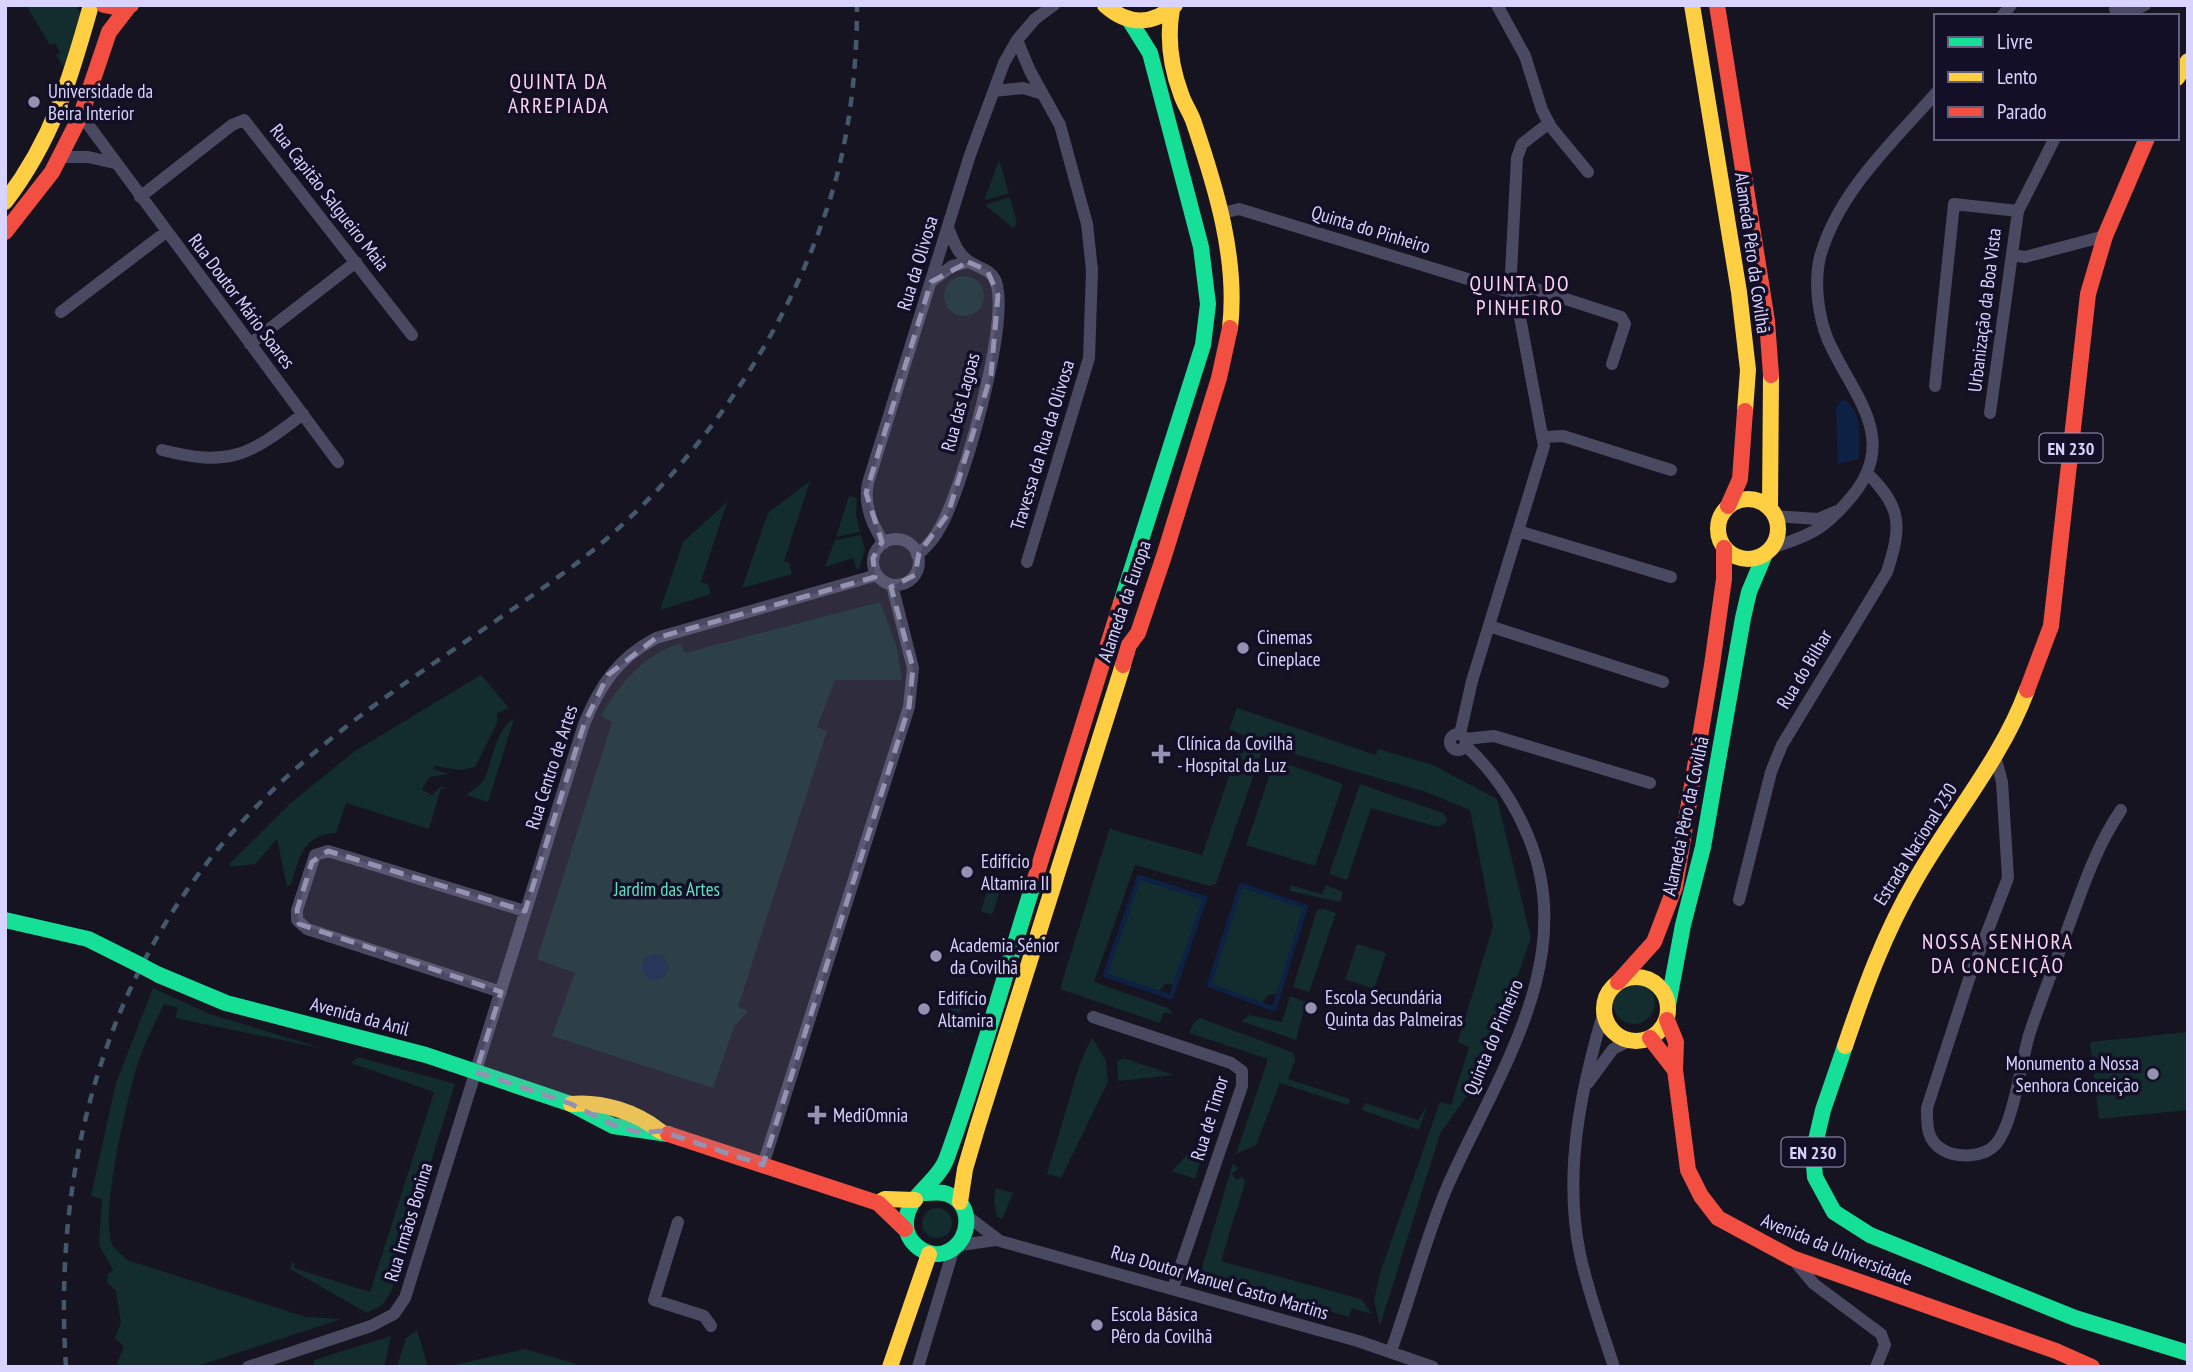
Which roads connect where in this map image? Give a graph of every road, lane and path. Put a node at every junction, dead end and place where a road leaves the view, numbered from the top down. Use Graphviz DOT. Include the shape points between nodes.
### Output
graph roads {
  1 [pos="91,5"];
  2 [pos="104,5"];
  3 [pos="1063,5"];
  4 [pos="1093,5"];
  5 [pos="1497,5"];
  6 [pos="1692,5"];
  7 [pos="1717,5"];
  8 [pos="2145,5"];
  9 [pos="130,6"];
  10 [pos="1052,7"];
  11 [pos="1174,7"];
  12 [pos="1108,8"];
  13 [pos="2114,10"];
  14 [pos="1130,21"];
  15 [pos="1017,40"];
  16 [pos="994,91"];
  17 [pos="1043,94"];
  18 [pos="1934,95"];
  19 [pos="81,115"];
  20 [pos="1549,123"];
  21 [pos="2054,140"];
  22 [pos="2146,140"];
  23 [pos="60,157"];
  24 [pos="115,163"];
  25 [pos="1588,172"];
  26 [pos="140,197"];
  27 [pos="5,202"];
  28 [pos="2018,211"];
  29 [pos="1219,214"];
  30 [pos="948,228"];
  31 [pos="5,232"];
  32 [pos="166,232"];
  33 [pos="2105,236"];
  34 [pos="2011,255"];
  35 [pos="356,262"];
  36 [pos="968,262"];
  37 [pos="931,282"];
  38 [pos="1512,293"];
  39 [pos="61,312"];
  40 [pos="412,335"];
  41 [pos="250,344"];
  42 [pos="1612,364"];
  43 [pos="1935,386"];
  44 [pos="1990,413"];
  45 [pos="303,414"];
  46 [pos="1545,437"];
  47 [pos="162,450"];
  48 [pos="338,462"];
  49 [pos="1671,470"];
  50 [pos="1867,473"];
  51 [pos="1728,506"];
  52 [pos="1841,510"];
  53 [pos="1772,512"];
  54 [pos="1518,531"];
  55 [pos="884,543"];
  56 [pos="1724,548"];
  57 [pos="1768,551"];
  58 [pos="917,555"];
  59 [pos="1027,562"];
  60 [pos="877,575"];
  61 [pos="1671,577"];
  62 [pos="892,585"];
  63 [pos="1489,626"];
  64 [pos="1663,682"];
  65 [pos="1463,739"];
  66 [pos="1994,756"];
  67 [pos="1650,783"];
  68 [pos="2122,810"];
  69 [pos="1740,900"];
  70 [pos="525,911"];
  71 [pos="5,920"];
  72 [pos="1618,982"];
  73 [pos="501,992"];
  74 [pos="1604,1011"];
  75 [pos="1668,1012"];
  76 [pos="1093,1017"];
  77 [pos="1650,1038"];
  78 [pos="1631,1040"];
  79 [pos="1675,1070"];
  80 [pos="476,1072"];
  81 [pos="1586,1086"];
  82 [pos="763,1165"];
  83 [pos="919,1197"];
  84 [pos="878,1203"];
  85 [pos="963,1209"];
  86 [pos="678,1222"];
  87 [pos="905,1228"];
  88 [pos="996,1240"];
  89 [pos="957,1248"];
  90 [pos="929,1254"];
  91 [pos="1792,1258"];
  92 [pos="1173,1288"];
  93 [pos="711,1326"];
  94 [pos="1391,1351"];
  95 [pos="2185,1355"];
  96 [pos="248,1367"];
  97 [pos="890,1367"];
  98 [pos="918,1367"];
  99 [pos="1433,1367"];
  100 [pos="1614,1367"];
  101 [pos="1876,1367"];
  102 [pos="2092,1367"];
  1 -- 27 [label="main road" via="62,109 37,160"];
  2 -- 9 [label="main road"];
  3 -- 10 [label="street, Rua da Olivosa"];
  4 -- 12 [label="street"];
  5 -- 20 [label="street" via="1525,56"];
  6 -- 51 [label="main road, Alameda Pêro da Covilhã" via="1748,370 1740,479"];
  7 -- 53 [label="main road, Alameda Pêro da Covilhã" via="1767,321"];
  8 -- 13 [label="street" via="2133,11"];
  9 -- 19 [label="main road" via="109,32"];
  10 -- 15 [label="street, Rua da Olivosa"];
  11 -- 14 [label="main road, Alameda da Europa" via="1152,20"];
  11 -- 29 [label="main road, Alameda da Europa" via="1169,43"];
  12 -- 14 [label="main road"];
  14 -- 83 [label="main road, Alameda da Europa" via="1150,53 1201,247 1208,304 1203,345 948,1154"];
  15 -- 16 [label="street, Rua da Olivosa"];
  15 -- 17 [label="street, Travessa da Rua da Olivosa"];
  16 -- 17 [label="street" via="1023,88"];
  16 -- 30 [label="street, Rua da Olivosa"];
  17 -- 59 [label="street, Travessa da Rua da Olivosa" via="1060,125 1087,224 1091,317 1089,358"];
  18 -- 50 [label="street" via="1858,182 1820,257 1819,308 1827,338 1865,405 1872,427"];
  19 -- 23 [label="main road"];
  19 -- 24 [label="street, Rua Doutor Mário Soares"];
  20 -- 25 [label="street"];
  20 -- 38 [label="street" via="1522,144 1517,158"];
  21 -- 28 [label="street, Urbanização da Boa Vista"];
  22 -- 33 [label="main road, Estrada Nacional 230 / EN 230"];
  23 -- 24 [label="street"];
  23 -- 31 [label="main road"];
  24 -- 26 [label="street, Rua Doutor Mário Soares"];
  26 -- 32 [label="street, Rua Doutor Mário Soares"];
  26 -- 35 [label="street, Rua Capitão Salgueiro Maia" via="244,120"];
  28 -- 34 [label="street, Urbanização da Boa Vista"];
  28 -- 43 [label="street" via="1954,204"];
  29 -- 38 [label="street, Quinta do Pinheiro" via="1239,209"];
  29 -- 85 [label="main road, Alameda da Europa" via="1233,299 1222,368 1138,633 1129,645 965,1169"];
  30 -- 36 [label="street, Rua das Lagoas"];
  30 -- 37 [label="street, Rua da Olivosa"];
  32 -- 39 [label="street"];
  32 -- 41 [label="street, Rua Doutor Mário Soares"];
  33 -- 34 [label="street" via="2025,257"];
  33 -- 66 [label="main road, Estrada Nacional 230 / EN 230" via="2088,294 2051,626 2016,720"];
  34 -- 44 [label="street, Urbanização da Boa Vista"];
  35 -- 40 [label="street, Rua Capitão Salgueiro Maia"];
  35 -- 41 [label="street"];
  36 -- 37 [label="street" via="952,266"];
  36 -- 58 [label="street, Rua das Lagoas" via="996,281 991,375 948,514 931,543"];
  37 -- 55 [label="street, Rua da Olivosa" via="866,493 873,526"];
  38 -- 42 [label="street, Quinta do Pinheiro" via="1532,288 1621,317 1625,324"];
  38 -- 46 [label="street"];
  41 -- 45 [label="street, Rua Doutor Mário Soares"];
  45 -- 47 [label="street" via="243,454 213,458"];
  45 -- 48 [label="street, Rua Doutor Mário Soares"];
  46 -- 49 [label="street" via="1563,436"];
  46 -- 54 [label="street"];
  50 -- 52 [label="street"];
  50 -- 69 [label="street, Rua do Bilhar" via="1888,493 1896,514 1895,547 1887,572 1782,745 1771,772"];
  51 -- 53 [label="main road" via="1754,499"];
  51 -- 56 [label="main road, Alameda Pêro da Covilhã" via="1718,522"];
  52 -- 53 [label="street" via="1818,519"];
  52 -- 57 [label="street" via="1815,533"];
  53 -- 57 [label="main road, Alameda Pêro da Covilhã" via="1777,533"];
  54 -- 61 [label="street"];
  54 -- 63 [label="street"];
  55 -- 58 [label="street" via="904,541"];
  55 -- 60 [label="street" via="873,558"];
  56 -- 57 [label="main road" via="1743,559"];
  56 -- 72 [label="main road, Alameda Pêro da Covilhã" via="1712,665 1675,887 1654,942"];
  57 -- 75 [label="main road, Alameda Pêro da Covilhã" via="1743,618 1703,847"];
  58 -- 62 [label="street" via="915,575"];
  60 -- 62 [label="street"];
  60 -- 70 [label="street, Rua Centro de Artes" via="656,638 625,657 608,675 584,723"];
  62 -- 82 [label="street" via="913,668 909,707"];
  63 -- 64 [label="street"];
  63 -- 65 [label="street"];
  65 -- 67 [label="street" via="1494,736"];
  65 -- 94 [label="street, Quinta do Pinheiro" via="1510,799 1532,845 1545,899 1543,961 1520,1030 1434,1219"];
  66 -- 68 [label="street" via="2002,782 2008,878 1927,1108 1927,1130 1935,1145 1953,1156 1974,1155 1996,1145 2005,1128 2039,1008 2088,873 2105,833"];
  66 -- 95 [label="main road, Estrada Nacional 230 / EN 230" via="1916,879 1877,952 1823,1110 1813,1153 1815,1177 1834,1212 1870,1235 2075,1318"];
  70 -- 73 [label="street, Rua Centro de Artes"];
  70 -- 73 [label="street" via="328,850 315,855 297,910 296,918 303,927"];
  71 -- 80 [label="main road, Avenida da Anil, bridge" via="77,935 226,1003"];
  72 -- 74 [label="main road, Alameda Pêro da Covilhã" via="1607,995"];
  72 -- 75 [label="main road" via="1639,977 1650,980 1665,995"];
  73 -- 80 [label="street, Rua Centro de Artes"];
  74 -- 78 [label="main road" via="1613,1030"];
  74 -- 81 [label="street"];
  75 -- 77 [label="main road" via="1663,1028"];
  75 -- 79 [label="main road, Avenida da Universidade" via="1676,1042"];
  76 -- 92 [label="street, Rua de Timor" via="1231,1063 1242,1072 1242,1086"];
  77 -- 78 [label="main road"];
  77 -- 79 [label="main road"];
  78 -- 81 [label="street" via="1613,1049"];
  79 -- 91 [label="main road, Avenida da Universidade" via="1683,1147 1701,1196 1718,1218"];
  80 -- 82 [label="main road, Avenida da Anil" via="571,1104 583,1114 622,1128 660,1131"];
  80 -- 96 [label="street, Rua Irmãos Bonina" via="405,1298 394,1314"];
  81 -- 100 [label="street" via="1578,1126 1574,1218 1582,1263"];
  82 -- 84 [label="main road, Avenida da Anil"];
  83 -- 84 [label="main road, Avenida da Anil"];
  83 -- 85 [label="main road" via="946,1193"];
  83 -- 87 [label="main road" via="907,1212"];
  84 -- 87 [label="main road, Avenida da Anil"];
  85 -- 88 [label="street, Rua Doutor Manuel Castro Martins"];
  85 -- 89 [label="main road" via="967,1227"];
  86 -- 93 [label="street" via="654,1300 704,1316"];
  87 -- 90 [label="main road" via="911,1241"];
  88 -- 89 [label="street, Rua Doutor Manuel Castro Martins"];
  88 -- 92 [label="street, Rua Doutor Manuel Castro Martins"];
  89 -- 90 [label="main road"];
  89 -- 98 [label="street"];
  90 -- 97 [label="main road"];
  91 -- 101 [label="street" via="1814,1284 1881,1334 1885,1345"];
  91 -- 102 [label="main road, Avenida da Universidade"];
  92 -- 94 [label="street, Rua Doutor Manuel Castro Martins"];
  94 -- 99 [label="street, Rua Doutor Manuel Castro Martins"];
}
